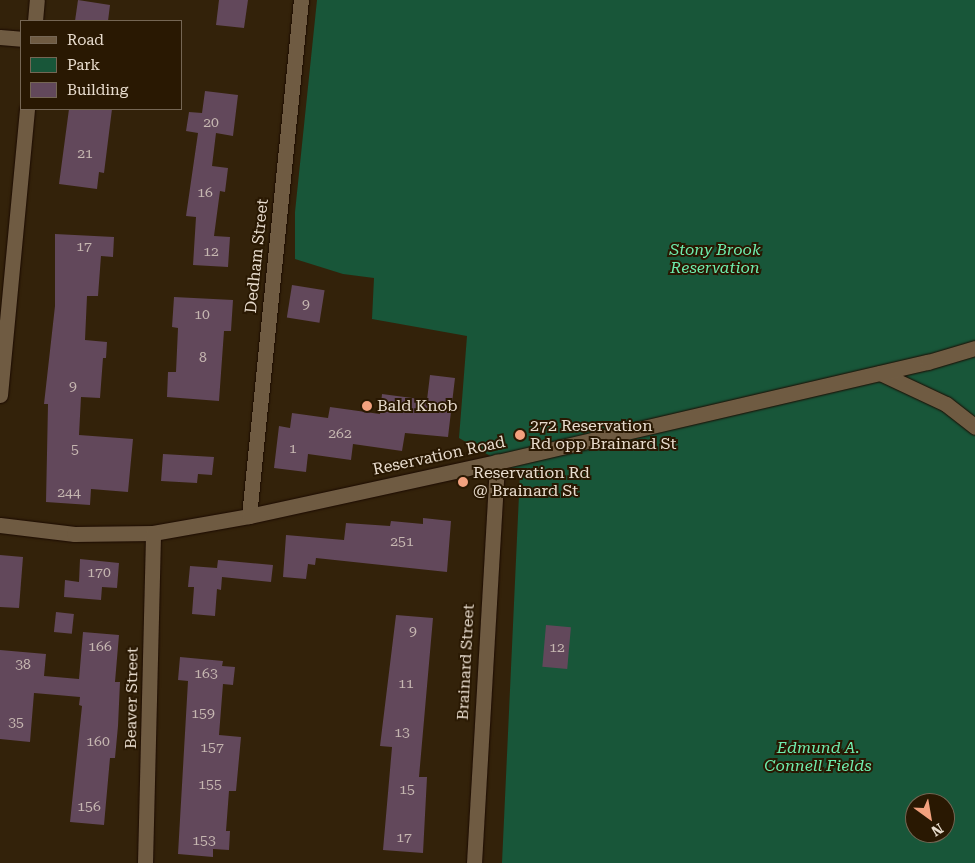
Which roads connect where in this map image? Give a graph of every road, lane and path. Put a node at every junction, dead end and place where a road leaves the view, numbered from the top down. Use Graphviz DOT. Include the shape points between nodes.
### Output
graph roads {
  1 [pos="37,0"];
  2 [pos="301,0"];
  3 [pos="35,20"];
  4 [pos="0,37"];
  5 [pos="20,39"];
  6 [pos="28,110"];
  7 [pos="975,348"];
  8 [pos="880,373"];
  9 [pos="0,395"];
  10 [pos="975,427"];
  11 [pos="496,462"];
  12 [pos="249,516"];
  13 [pos="0,525"];
  14 [pos="153,533"];
  15 [pos="145,863"];
  16 [pos="474,863"];
  1 -- 3 [label="street"];
  2 -- 12 [label="street, Dedham Street"];
  4 -- 5 [label="street"];
  6 -- 9 [label="street"];
  7 -- 8 [label="street, Reservation Road"];
  8 -- 10 [label="street" via="946,404"];
  8 -- 11 [label="street, Reservation Road"];
  11 -- 12 [label="street, Reservation Road"];
  11 -- 16 [label="street, Brainard Street"];
  12 -- 14 [label="street, Reservation Road"];
  13 -- 14 [label="street, Reservation Road" via="74,534"];
  14 -- 15 [label="street, Beaver Street"];
}
